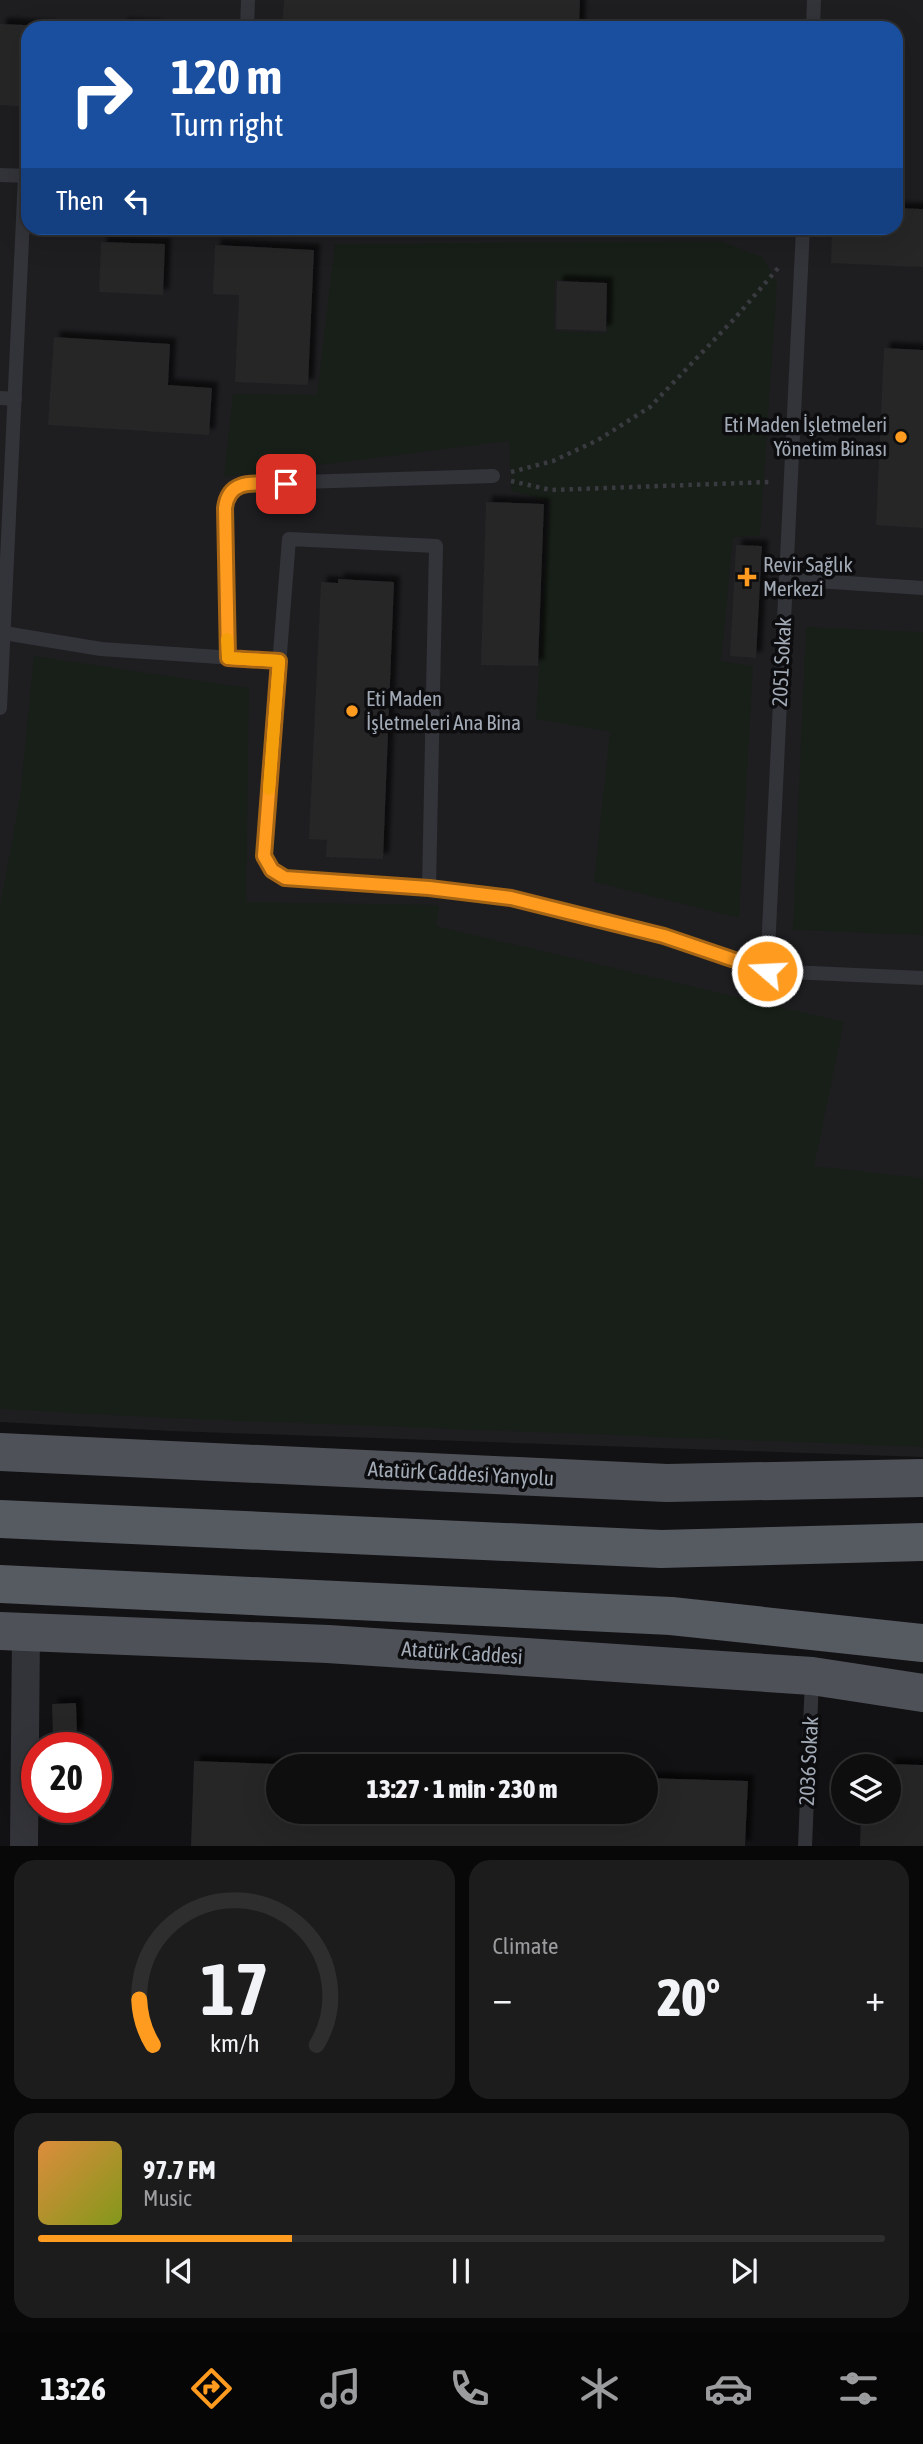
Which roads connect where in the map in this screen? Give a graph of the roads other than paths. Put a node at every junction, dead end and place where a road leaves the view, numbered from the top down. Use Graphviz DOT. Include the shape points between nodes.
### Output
graph roads {
  1 [pos="248,0"];
  2 [pos="814,0"];
  3 [pos="247,21"];
  4 [pos="813,21"];
  5 [pos="0,175"];
  6 [pos="21,176"];
  7 [pos="21,234"];
  8 [pos="803,235"];
  9 [pos="7,398"];
  10 [pos="493,476"];
  11 [pos="786,579"];
  12 [pos="923,588"];
  13 [pos="4,632"];
  14 [pos="228,658"];
  15 [pos="279,661"];
  16 [pos="0,708"];
  17 [pos="429,888"];
  18 [pos="767,971"];
  19 [pos="923,978"];
  20 [pos="0,1452"];
  21 [pos="923,1478"];
  22 [pos="0,1519"];
  23 [pos="923,1542"];
  24 [pos="0,1584"];
  25 [pos="13,1631"];
  26 [pos="923,1643"];
  27 [pos="812,1676"];
  28 [pos="923,1693"];
  29 [pos="24,1846"];
  30 [pos="805,1846"];
  1 -- 3 [label="lane"];
  2 -- 4 [label="lane"];
  5 -- 6 [label="lane"];
  7 -- 9 [label="lane"];
  8 -- 11 [label="lane, 2051 Sokak"];
  9 -- 13 [label="lane"];
  10 -- 14 [label="lane" via="235,487 225,508"];
  11 -- 12 [label="lane"];
  11 -- 18 [label="lane, 2051 Sokak"];
  13 -- 14 [label="lane" via="101,649"];
  13 -- 16 [label="lane"];
  14 -- 15 [label="lane"];
  15 -- 17 [label="lane" via="267,864 285,878"];
  15 -- 17 [label="lane" via="289,539 436,546"];
  17 -- 18 [label="lane" via="511,898 664,936"];
  18 -- 19 [label="lane"];
  20 -- 21 [label="main road, Atatürk Caddesi Yanyolu" via="667,1483"];
  22 -- 23 [label="highway" via="661,1549"];
  24 -- 26 [label="highway" via="671,1616"];
  25 -- 27 [label="main road, Atatürk Caddesi" via="328,1644"];
  25 -- 29 [label="street"];
  27 -- 28 [label="main road, Atatürk Caddesi"];
  27 -- 30 [label="lane, 2036 Sokak"];
}
